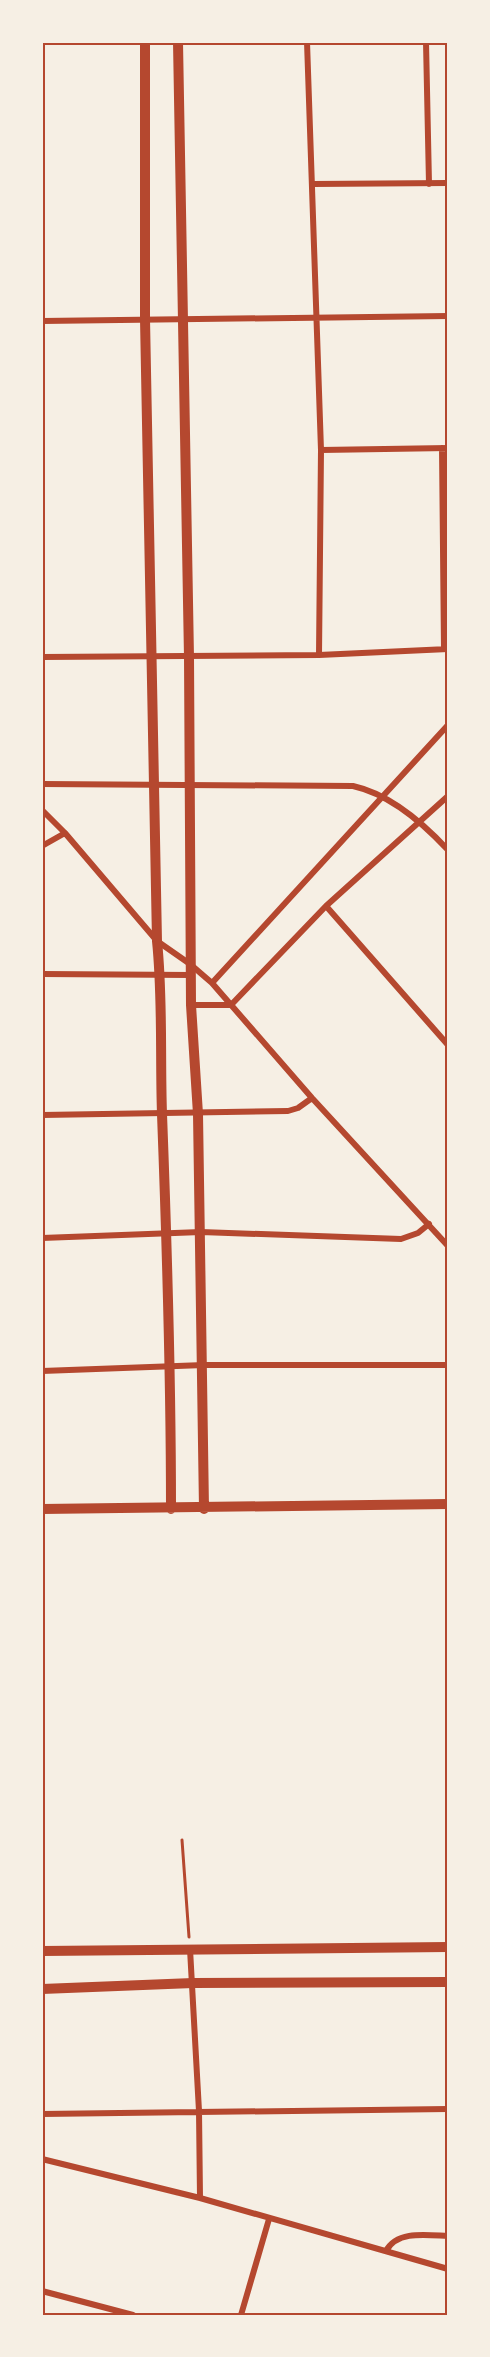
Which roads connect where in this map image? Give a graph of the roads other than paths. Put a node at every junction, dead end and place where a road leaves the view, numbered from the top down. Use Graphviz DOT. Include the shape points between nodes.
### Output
graph roads {
  1 [pos="145,42"];
  2 [pos="178,42"];
  3 [pos="307,42"];
  4 [pos="426,42"];
  5 [pos="448,183"];
  6 [pos="314,184"];
  7 [pos="429,184"];
  8 [pos="318,316"];
  9 [pos="448,316"];
  10 [pos="145,319"];
  11 [pos="184,319"];
  12 [pos="42,321"];
  13 [pos="445,448"];
  14 [pos="321,450"];
  15 [pos="446,649"];
  16 [pos="319,655"];
  17 [pos="42,657"];
  18 [pos="189,657"];
  19 [pos="153,658"];
  20 [pos="448,725"];
  21 [pos="42,784"];
  22 [pos="155,784"];
  23 [pos="189,786"];
  24 [pos="448,796"];
  25 [pos="384,798"];
  26 [pos="42,810"];
  27 [pos="420,822"];
  28 [pos="65,833"];
  29 [pos="42,846"];
  30 [pos="448,850"];
  31 [pos="326,906"];
  32 [pos="157,941"];
  33 [pos="191,969"];
  34 [pos="160,973"];
  35 [pos="42,974"];
  36 [pos="212,983"];
  37 [pos="191,1005"];
  38 [pos="231,1005"];
  39 [pos="448,1045"];
  40 [pos="312,1098"];
  41 [pos="162,1112"];
  42 [pos="198,1114"];
  43 [pos="42,1115"];
  44 [pos="429,1224"];
  45 [pos="168,1232"];
  46 [pos="201,1232"];
  47 [pos="42,1238"];
  48 [pos="448,1246"];
  49 [pos="204,1365"];
  50 [pos="448,1365"];
  51 [pos="171,1366"];
  52 [pos="42,1371"];
  53 [pos="448,1504"];
  54 [pos="42,1509"];
  55 [pos="171,1509"];
  56 [pos="204,1509"];
  57 [pos="448,1947"];
  58 [pos="190,1949"];
  59 [pos="42,1951"];
  60 [pos="448,1982"];
  61 [pos="193,1983"];
  62 [pos="42,1989"];
  63 [pos="448,2109"];
  64 [pos="199,2110"];
  65 [pos="42,2114"];
  66 [pos="42,2159"];
  67 [pos="200,2198"];
  68 [pos="269,2219"];
  69 [pos="448,2236"];
  70 [pos="386,2252"];
  71 [pos="448,2269"];
  72 [pos="42,2291"];
  73 [pos="133,2315"];
  74 [pos="241,2315"];
  1 -- 10 [label="street"];
  2 -- 11 [label="street"];
  3 -- 6 [label="street"];
  4 -- 7 [label="street"];
  5 -- 7 [label="street"];
  6 -- 7 [label="street"];
  6 -- 8 [label="street"];
  8 -- 9 [label="street"];
  8 -- 11 [label="street"];
  8 -- 14 [label="street"];
  10 -- 11 [label="street"];
  10 -- 12 [label="street"];
  10 -- 19 [label="street"];
  11 -- 18 [label="street"];
  13 -- 14 [label="street"];
  13 -- 15 [label="street"];
  14 -- 16 [label="street"];
  15 -- 16 [label="street"];
  16 -- 18 [label="street"];
  17 -- 19 [label="street"];
  18 -- 19 [label="street"];
  18 -- 23 [label="street"];
  19 -- 22 [label="street"];
  20 -- 25 [label="street"];
  21 -- 22 [label="street"];
  22 -- 23 [label="street"];
  22 -- 32 [label="street"];
  23 -- 25 [label="street" via="353,786"];
  23 -- 33 [label="street"];
  24 -- 27 [label="street"];
  25 -- 27 [label="street"];
  25 -- 36 [label="street"];
  26 -- 28 [label="street"];
  27 -- 30 [label="street"];
  27 -- 31 [label="street"];
  28 -- 29 [label="street"];
  28 -- 32 [label="street"];
  31 -- 38 [label="street"];
  31 -- 39 [label="street"];
  32 -- 33 [label="street"];
  32 -- 34 [label="street"];
  33 -- 34 [label="street"];
  33 -- 36 [label="street"];
  33 -- 37 [label="street"];
  34 -- 35 [label="street"];
  34 -- 41 [label="street"];
  36 -- 38 [label="street"];
  37 -- 38 [label="street"];
  37 -- 42 [label="street"];
  38 -- 40 [label="street"];
  40 -- 42 [label="street" via="288,1112"];
  40 -- 44 [label="street"];
  41 -- 42 [label="street"];
  41 -- 43 [label="street"];
  41 -- 45 [label="street"];
  42 -- 46 [label="street"];
  44 -- 46 [label="street" via="401,1239"];
  44 -- 48 [label="street"];
  45 -- 46 [label="street"];
  45 -- 47 [label="street"];
  45 -- 51 [label="street"];
  46 -- 49 [label="street"];
  49 -- 50 [label="street"];
  49 -- 51 [label="street"];
  49 -- 56 [label="street"];
  51 -- 52 [label="street"];
  51 -- 55 [label="street"];
  53 -- 56 [label="street"];
  54 -- 55 [label="street"];
  55 -- 56 [label="street"];
  57 -- 58 [label="street"];
  58 -- 59 [label="street"];
  58 -- 61 [label="street"];
  60 -- 61 [label="street"];
  61 -- 62 [label="street"];
  61 -- 64 [label="street"];
  63 -- 64 [label="street"];
  64 -- 65 [label="street"];
  64 -- 67 [label="street"];
  66 -- 67 [label="street"];
  67 -- 68 [label="street"];
  68 -- 70 [label="street"];
  68 -- 74 [label="street"];
  69 -- 70 [label="street" via="404,2237 390,2244"];
  70 -- 71 [label="street"];
  72 -- 73 [label="street"];
}
